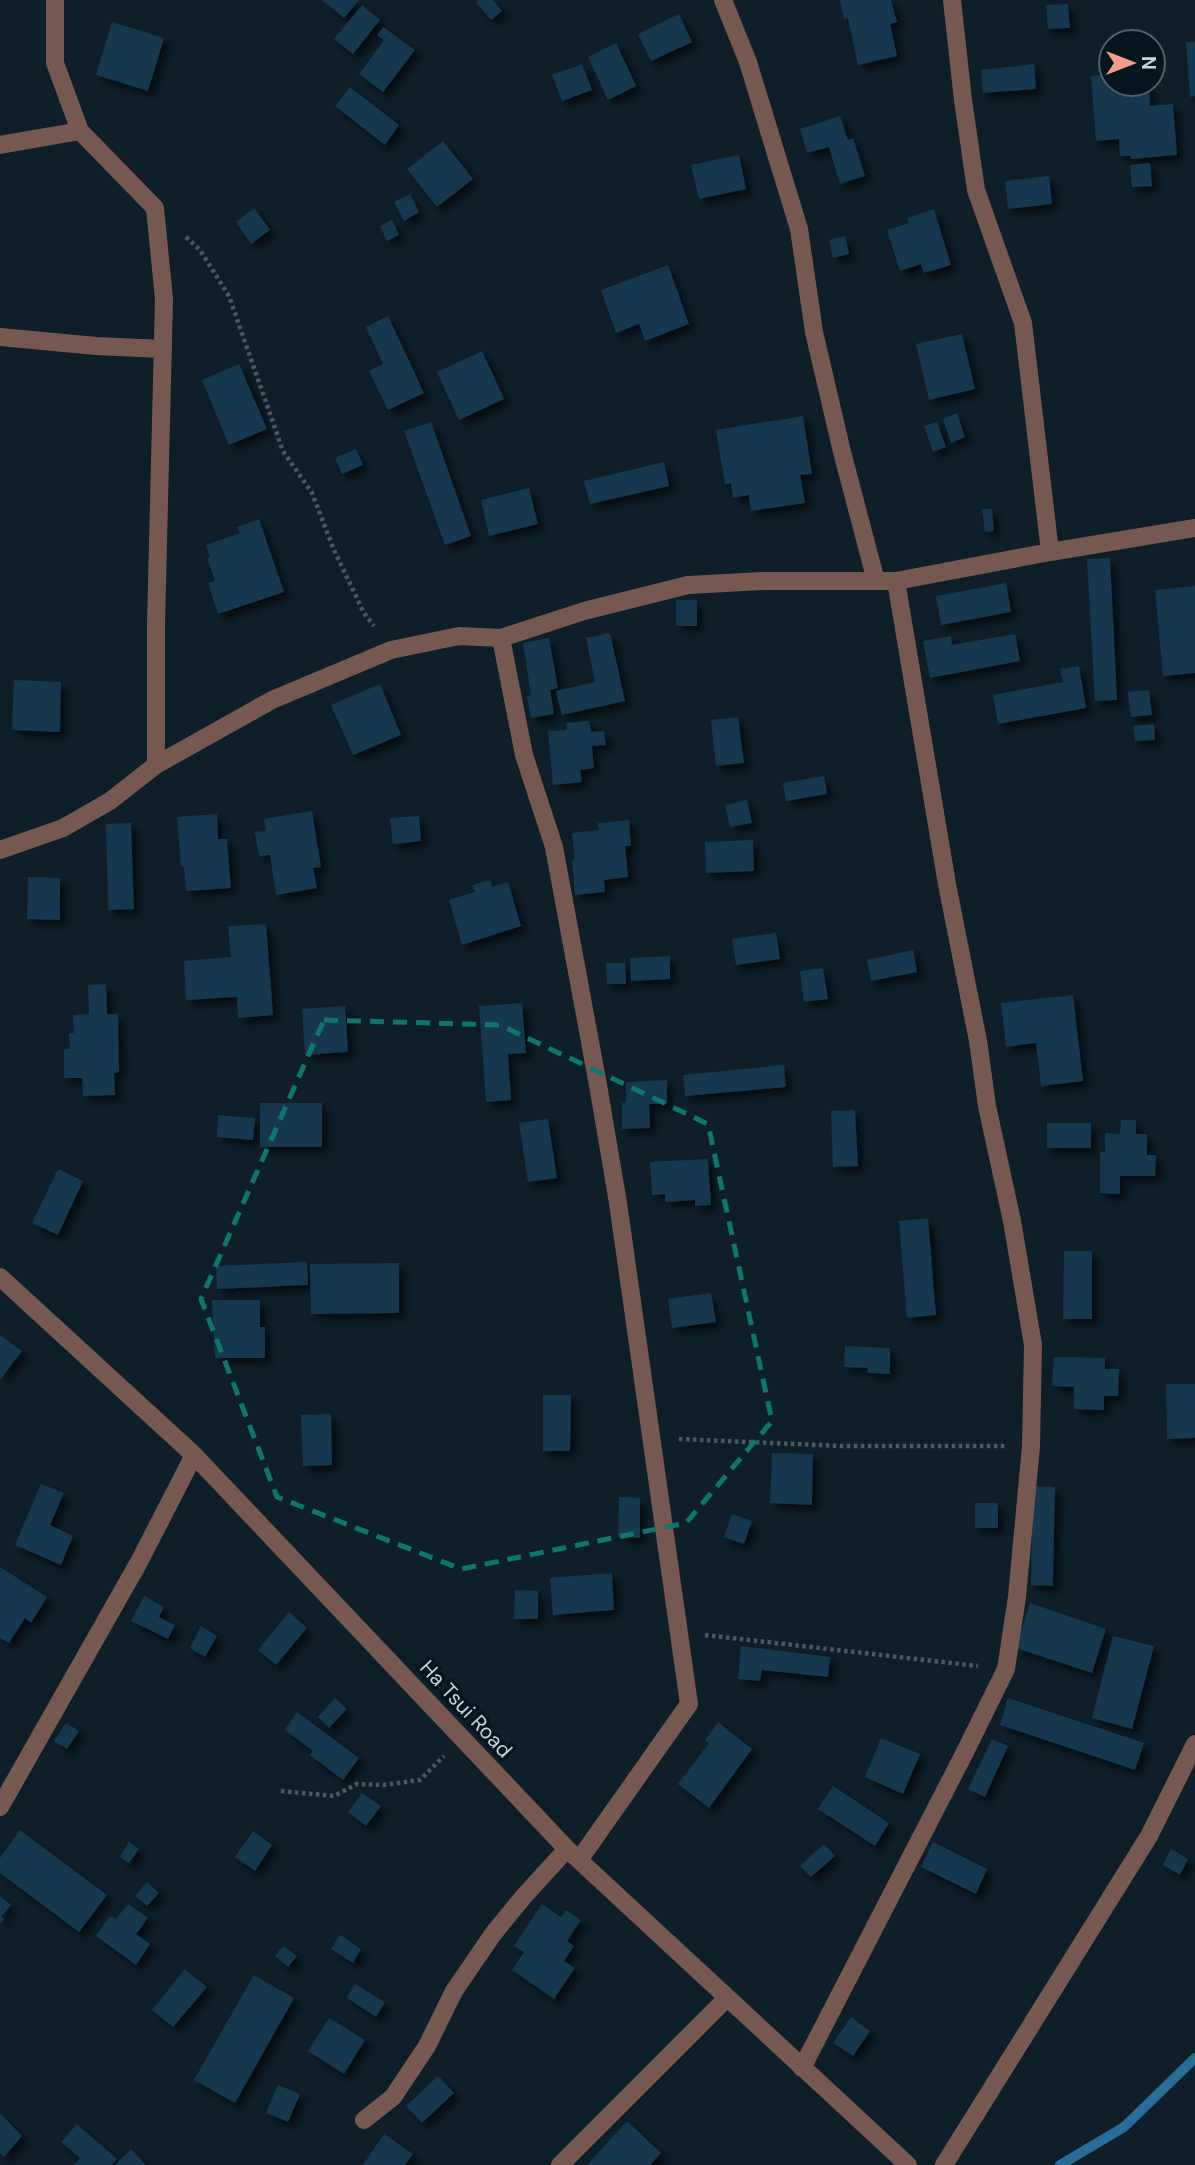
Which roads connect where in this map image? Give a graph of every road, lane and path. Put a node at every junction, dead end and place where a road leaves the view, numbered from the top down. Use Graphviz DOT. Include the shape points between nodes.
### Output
graph roads {
  1 [pos="55,0"];
  2 [pos="723,0"];
  3 [pos="952,0"];
  4 [pos="80,131"];
  5 [pos="0,145"];
  6 [pos="155,208"];
  7 [pos="0,337"];
  8 [pos="163,349"];
  9 [pos="1195,528"];
  10 [pos="1050,552"];
  11 [pos="876,581"];
  12 [pos="896,581"];
  13 [pos="501,638"];
  14 [pos="391,650"];
  15 [pos="156,765"];
  16 [pos="0,850"];
  17 [pos="1,1279"];
  18 [pos="650,1438"];
  19 [pos="1031,1446"];
  20 [pos="194,1455"];
  21 [pos="680,1632"];
  22 [pos="1006,1669"];
  23 [pos="462,1738"];
  24 [pos="1195,1744"];
  25 [pos="281,1791"];
  26 [pos="0,1807"];
  27 [pos="573,1854"];
  28 [pos="727,1998"];
  29 [pos="802,2068"];
  30 [pos="364,2120"];
  31 [pos="560,2165"];
  32 [pos="908,2165"];
  33 [pos="944,2165"];
  1 -- 4 [label="street" via="55,63"];
  2 -- 11 [label="street" via="748,62 799,229 814,332"];
  3 -- 10 [label="street" via="976,190 1023,323"];
  4 -- 5 [label="street"];
  4 -- 6 [label="street"];
  6 -- 8 [label="street" via="164,299"];
  6 -- 14 [label="path" via="200,250 229,296 283,451 312,493 364,613"];
  7 -- 8 [label="street"];
  8 -- 15 [label="street"];
  9 -- 10 [label="street"];
  10 -- 12 [label="street"];
  11 -- 12 [label="street"];
  11 -- 13 [label="street" via="688,585"];
  12 -- 19 [label="street" via="1033,1345"];
  13 -- 14 [label="street" via="459,636"];
  13 -- 18 [label="street" via="524,755 557,860 618,1203"];
  14 -- 15 [label="street" via="272,699"];
  15 -- 16 [label="street" via="110,801 63,828"];
  17 -- 20 [label="street, Ha Tsui Road"];
  18 -- 19 [label="path" via="841,1446"];
  18 -- 21 [label="street"];
  19 -- 22 [label="street"];
  20 -- 23 [label="street, Ha Tsui Road"];
  20 -- 26 [label="street"];
  21 -- 22 [label="path"];
  21 -- 27 [label="street" via="689,1704"];
  22 -- 29 [label="street"];
  23 -- 25 [label="path" via="420,1780 383,1786 357,1784 334,1796"];
  23 -- 27 [label="street, Ha Tsui Road"];
  24 -- 33 [label="street" via="1149,1836"];
  27 -- 28 [label="street, Ha Tsui Road"];
  27 -- 30 [label="street" via="524,1896 493,1934 393,2097"];
  28 -- 29 [label="street, Ha Tsui Road"];
  28 -- 31 [label="street"];
  29 -- 32 [label="street, Ha Tsui Road"];
}
